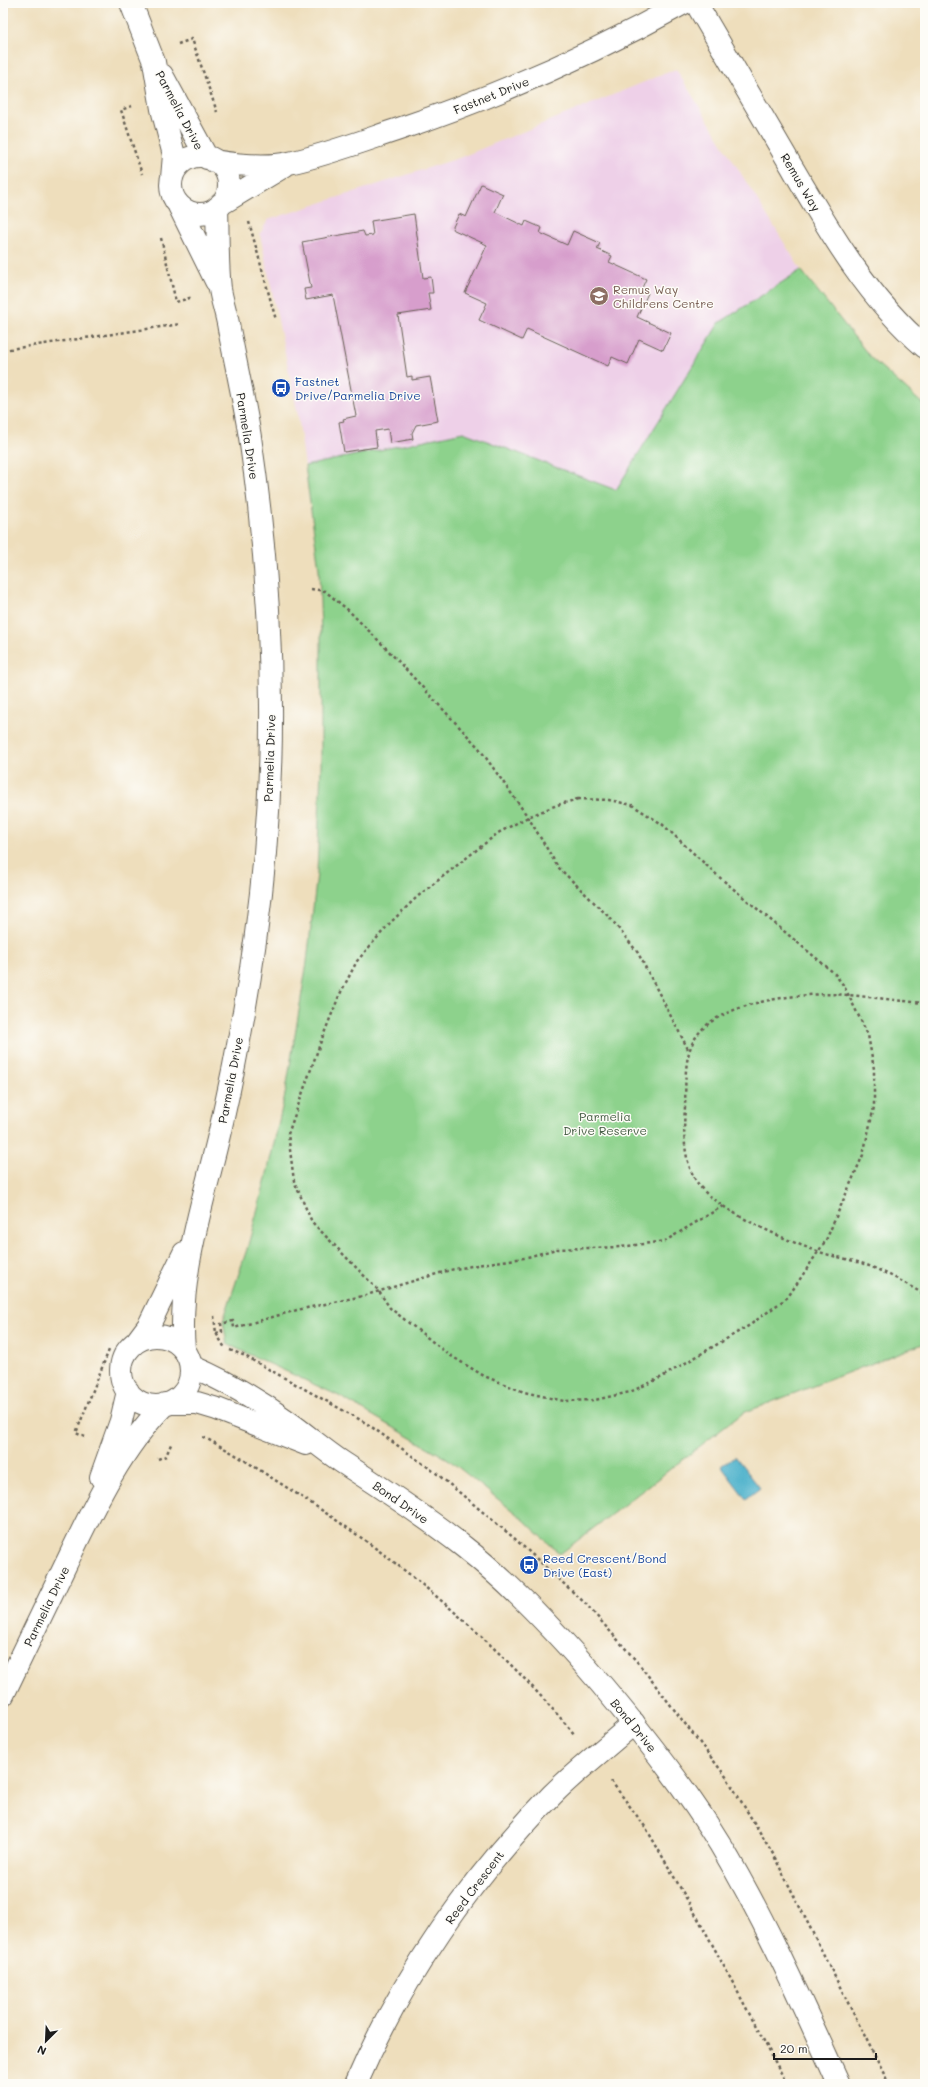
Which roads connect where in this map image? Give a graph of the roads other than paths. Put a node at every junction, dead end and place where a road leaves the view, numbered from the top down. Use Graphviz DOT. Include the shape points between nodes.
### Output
graph roads {
  1 [pos="131,3"];
  2 [pos="684,3"];
  3 [pos="696,3"];
  4 [pos="154,62"];
  5 [pos="210,159"];
  6 [pos="288,163"];
  7 [pos="172,178"];
  8 [pos="180,206"];
  9 [pos="219,206"];
  10 [pos="220,289"];
  11 [pos="925,346"];
  12 [pos="197,1225"];
  13 [pos="137,1341"];
  14 [pos="187,1357"];
  15 [pos="128,1391"];
  16 [pos="168,1404"];
  17 [pos="326,1451"];
  18 [pos="89,1516"];
  19 [pos="3,1695"];
  20 [pos="634,1723"];
  21 [pos="356,2084"];
  22 [pos="839,2084"];
  1 -- 4 [label="street, Parmelia Drive"];
  2 -- 6 [label="street, Fastnet Drive" via="584,56 518,86 378,136"];
  3 -- 11 [label="street, Remus Way" via="822,217 871,289 894,317"];
  4 -- 5 [label="street, Parmelia Drive"];
  4 -- 7 [label="street, Parmelia Drive" via="162,109 174,155"];
  5 -- 6 [label="street, Fastnet Drive" via="250,166"];
  5 -- 7 [label="street" via="189,158 175,170"];
  5 -- 9 [label="street" via="221,166 228,181 226,197"];
  6 -- 9 [label="street, Fastnet Drive"];
  7 -- 8 [label="street" via="173,198"];
  8 -- 9 [label="street" via="194,214 210,212"];
  8 -- 10 [label="street, Parmelia Drive"];
  9 -- 10 [label="street, Parmelia Drive"];
  10 -- 12 [label="street, Parmelia Drive" via="249,434 260,512 270,664 270,757 265,852 241,1026 231,1085"];
  12 -- 13 [label="street, Parmelia Drive" via="158,1307"];
  12 -- 14 [label="street, Parmelia Drive" via="182,1318"];
  13 -- 14 [label="street" via="159,1336 171,1338"];
  13 -- 15 [label="street" via="129,1349 122,1364 123,1382"];
  14 -- 16 [label="street" via="191,1377 187,1388 180,1397"];
  14 -- 17 [label="street, Bond Drive" via="276,1414"];
  15 -- 16 [label="street" via="147,1405"];
  15 -- 18 [label="street, Parmelia Drive" via="121,1421 104,1465"];
  16 -- 17 [label="street, Bond Drive" via="197,1404 217,1409"];
  16 -- 18 [label="street, Parmelia Drive" via="152,1417 131,1446"];
  17 -- 20 [label="street, Bond Drive" via="416,1511 465,1548 548,1625"];
  18 -- 19 [label="street, Parmelia Drive"];
  20 -- 21 [label="street, Reed Crescent" via="554,1794 493,1859 425,1955 391,2014"];
  20 -- 22 [label="street, Bond Drive" via="681,1785 719,1843 748,1894 781,1957"];
}
